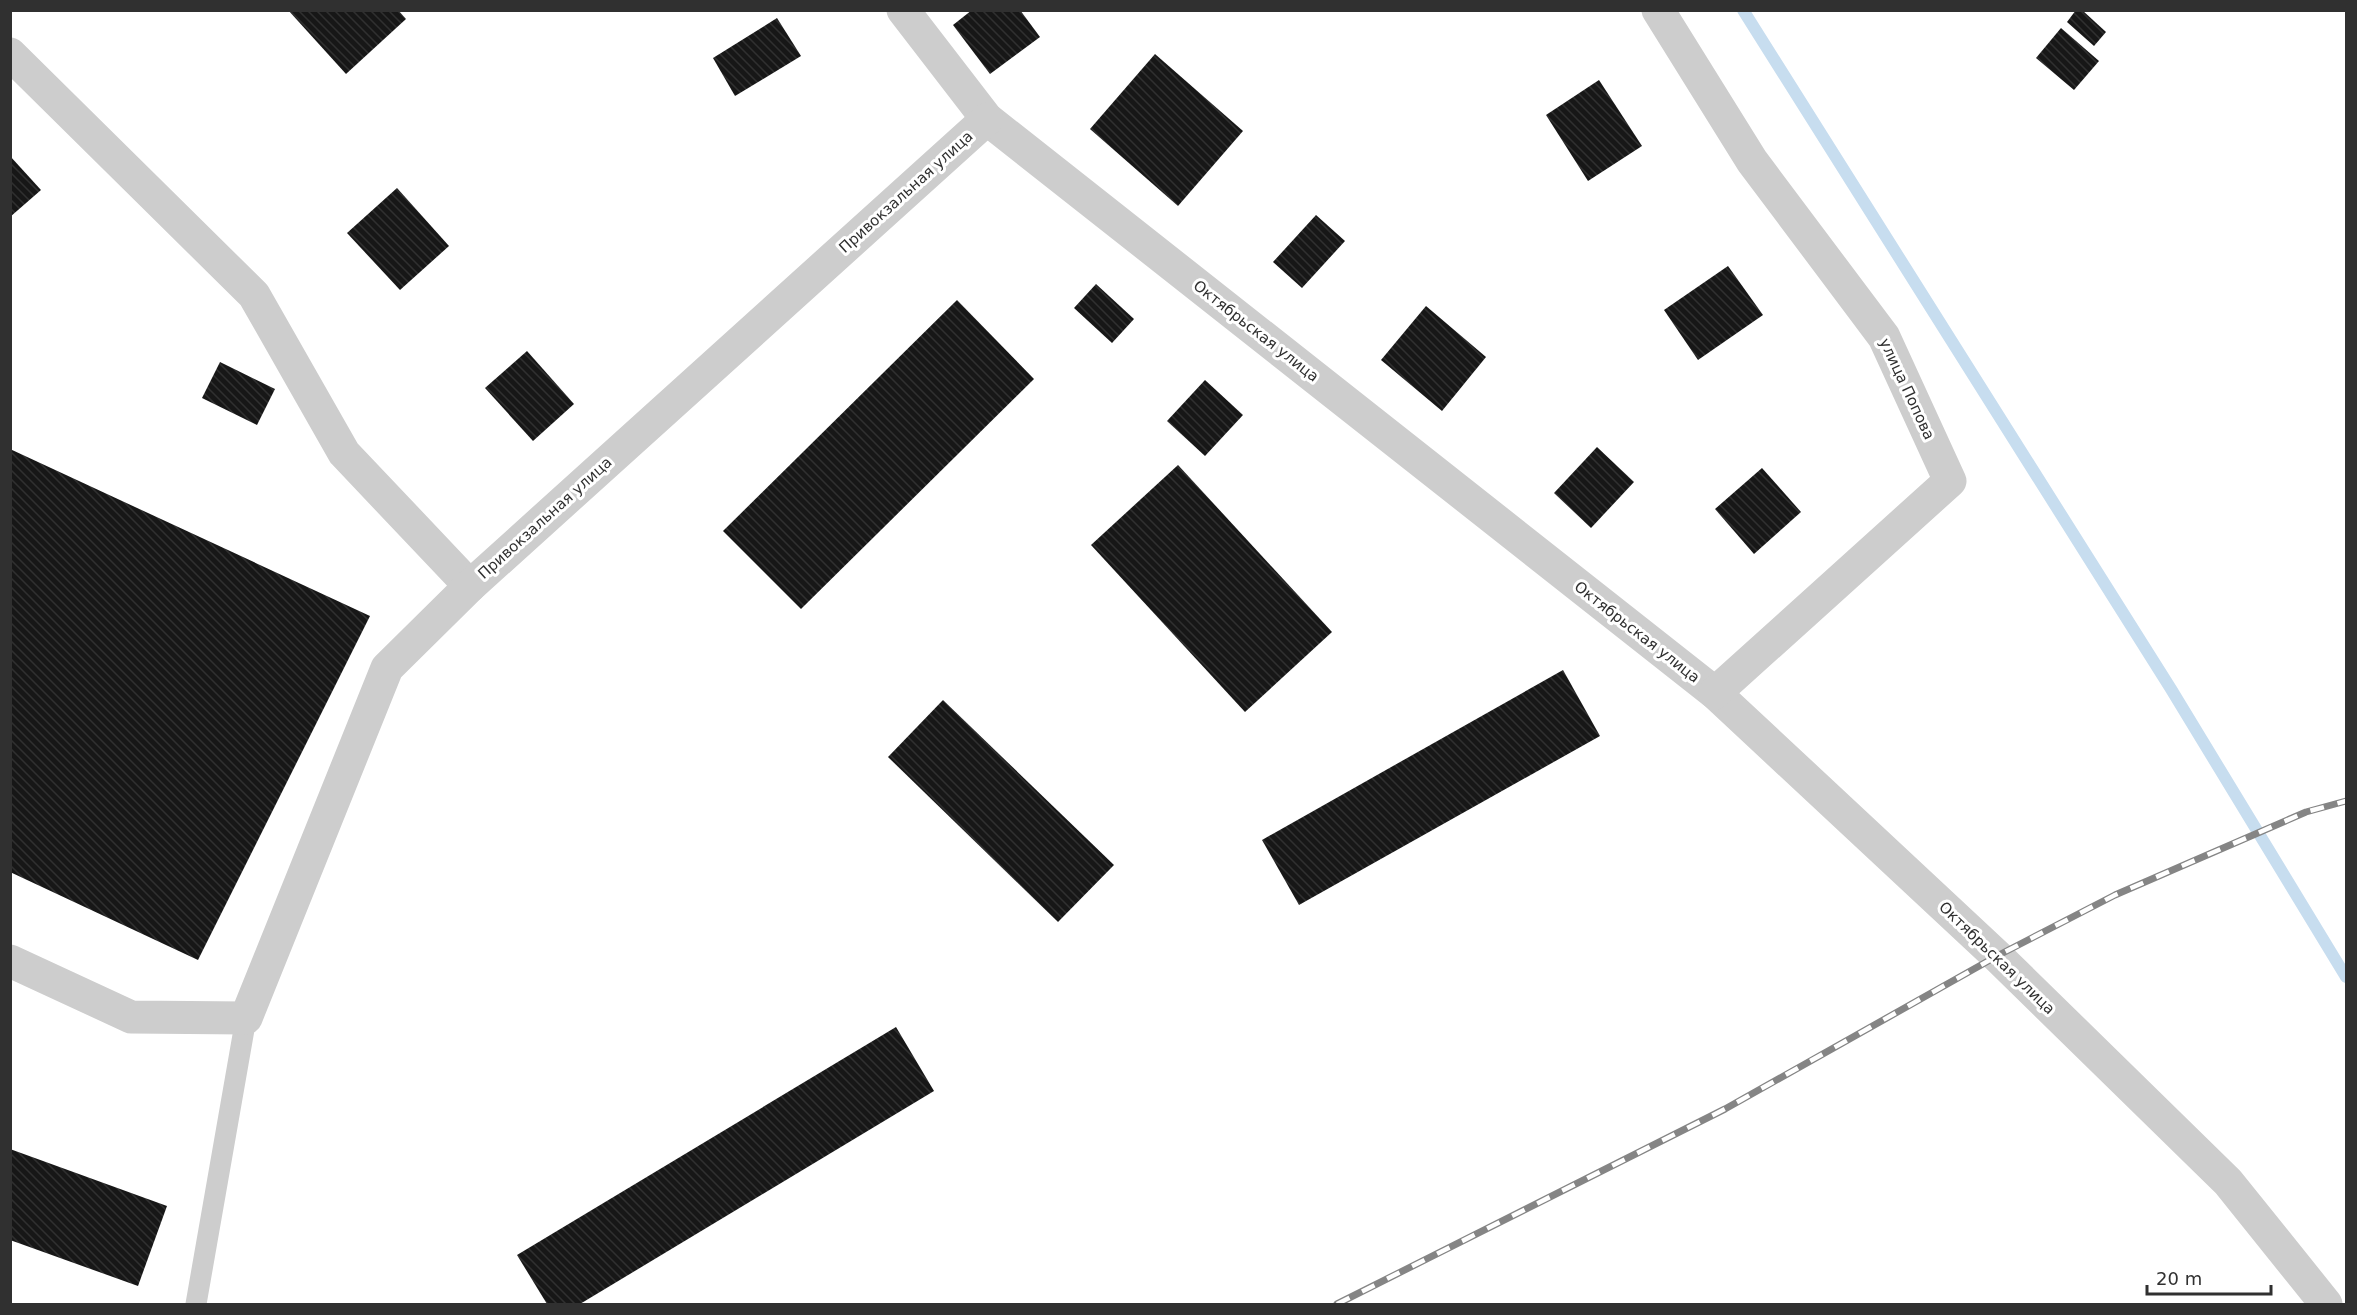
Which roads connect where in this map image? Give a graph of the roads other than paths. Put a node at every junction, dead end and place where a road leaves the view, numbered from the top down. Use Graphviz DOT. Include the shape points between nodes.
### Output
graph roads {
  1 [pos="903,10"];
  2 [pos="1658,10"];
  3 [pos="10,54"];
  4 [pos="987,119"];
  5 [pos="470,586"];
  6 [pos="1715,693"];
  7 [pos="10,961"];
  8 [pos="246,1018"];
  9 [pos="196,1305"];
  10 [pos="2326,1305"];
  1 -- 4 [label="street, Октябрьская улица"];
  2 -- 6 [label="street, улица Попова" via="1752,161 1884,337 1950,481"];
  3 -- 5 [label="street" via="254,295 344,453"];
  4 -- 5 [label="street, Привокзальная улица"];
  4 -- 6 [label="street, Октябрьская улица"];
  5 -- 8 [label="street, Привокзальная улица" via="387,668"];
  6 -- 10 [label="street, Октябрьская улица" via="1997,956 2228,1182"];
  7 -- 8 [label="street" via="131,1017"];
  8 -- 9 [label="lane"];
}
